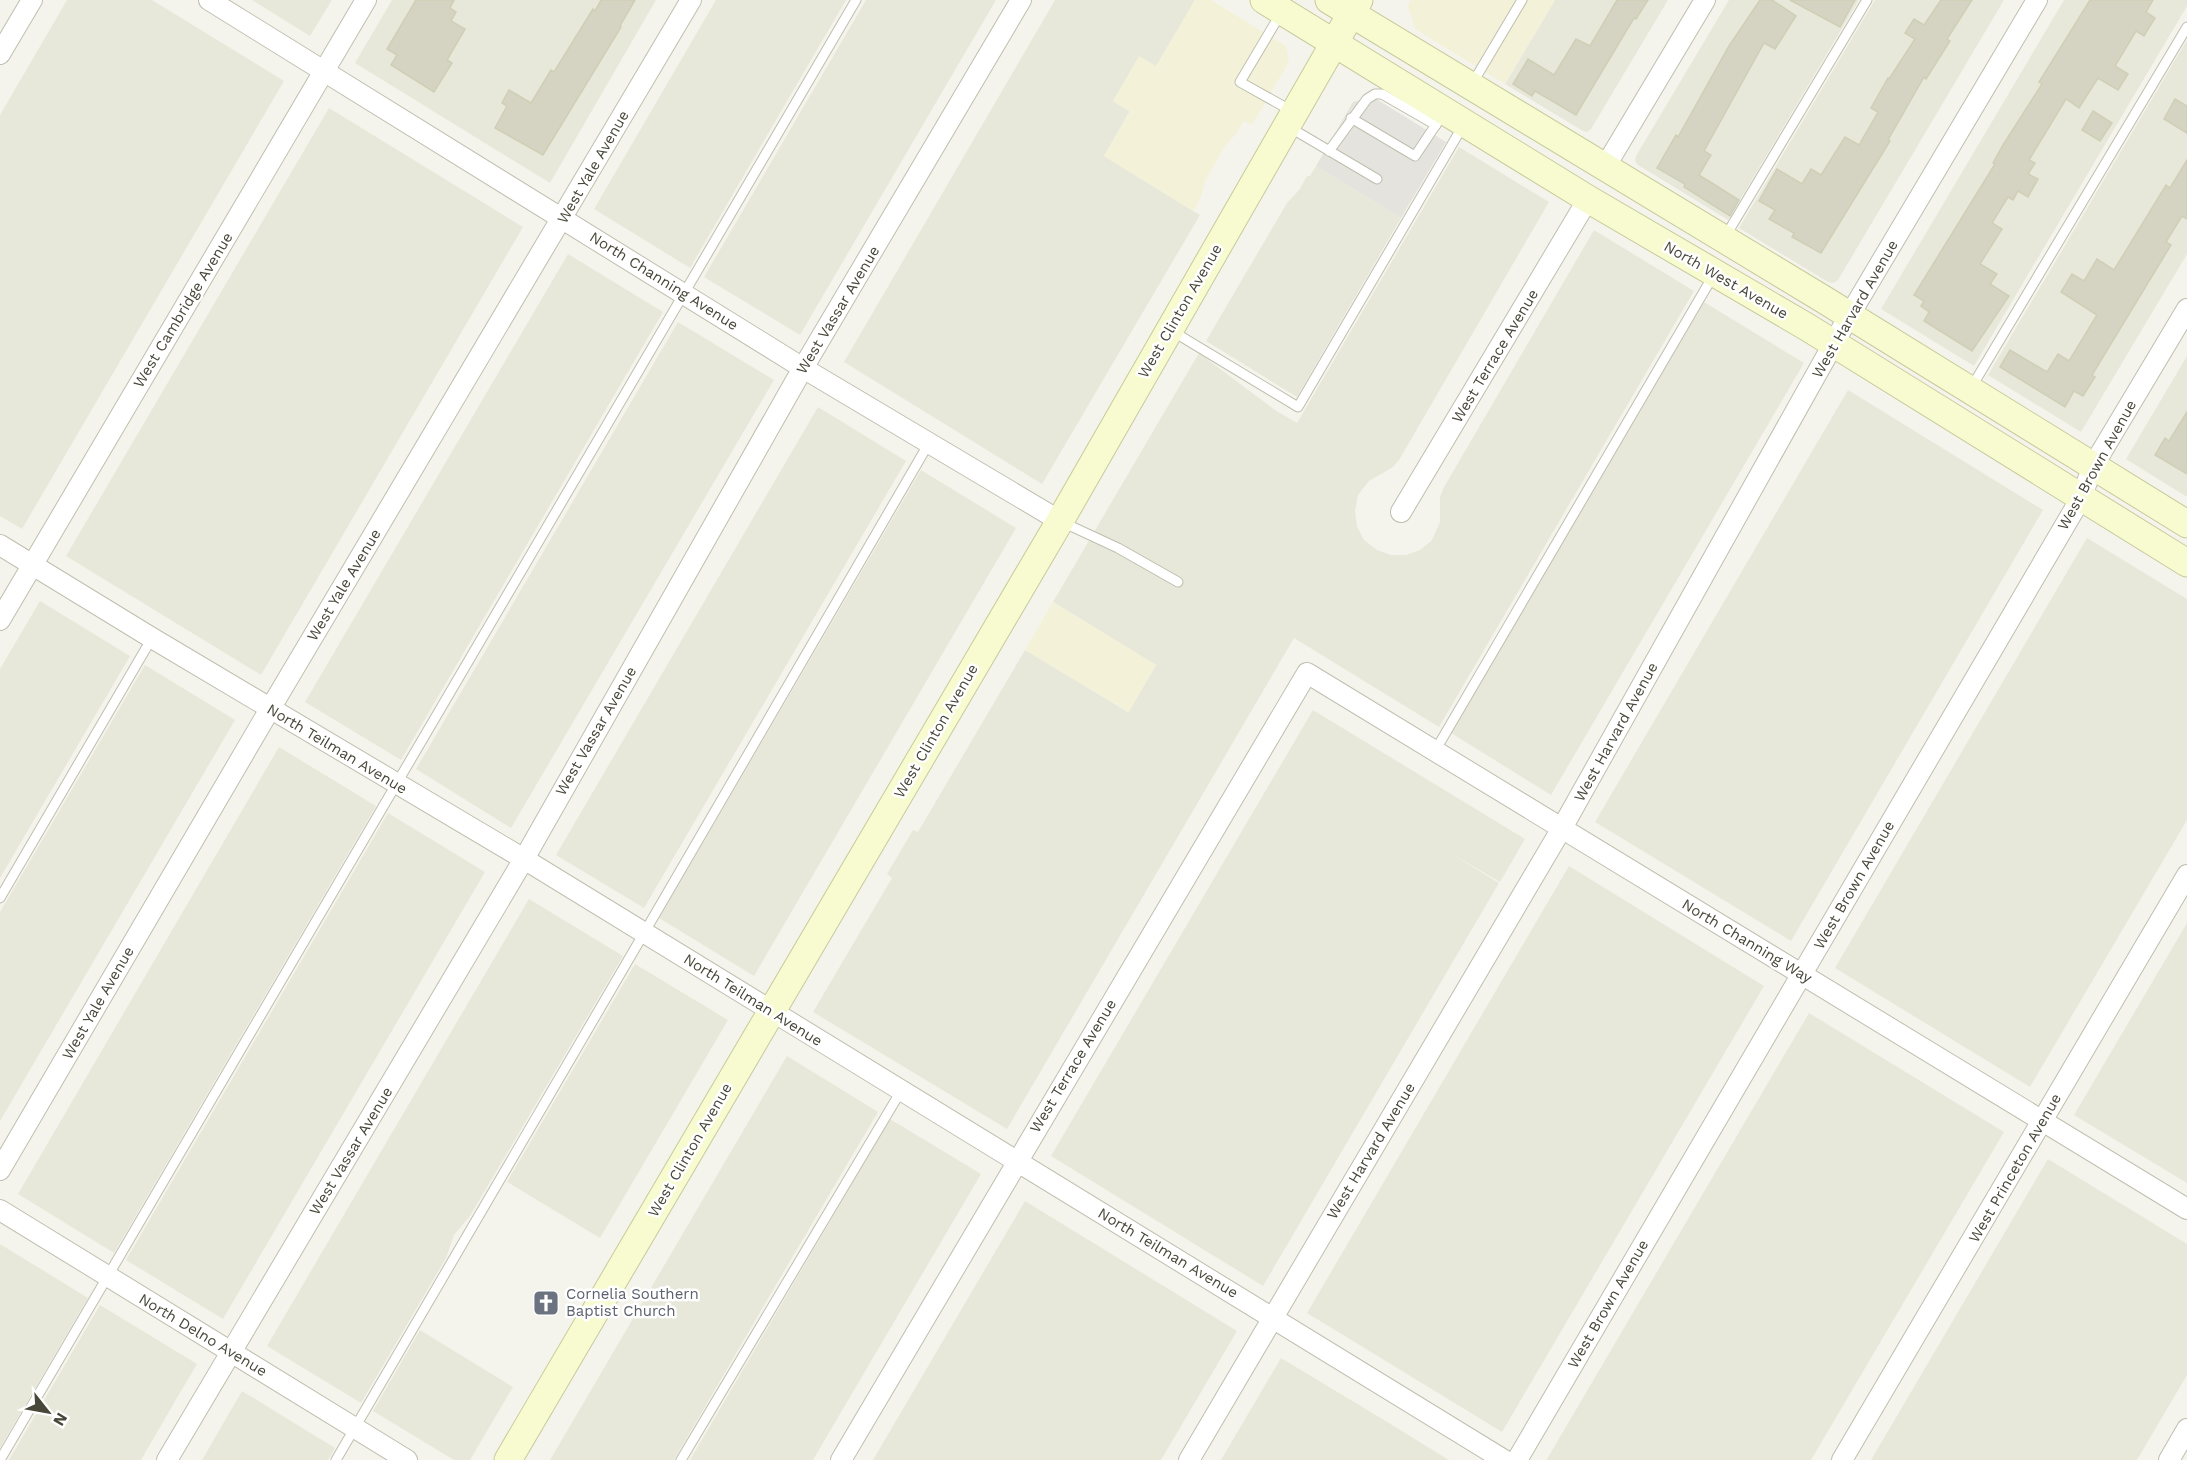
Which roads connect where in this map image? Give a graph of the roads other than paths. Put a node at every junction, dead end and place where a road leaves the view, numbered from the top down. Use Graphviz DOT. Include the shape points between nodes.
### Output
graph roads {
  1 [pos="32,0"];
  2 [pos="208,0"];
  3 [pos="366,0"];
  4 [pos="691,0"];
  5 [pos="856,0"];
  6 [pos="1021,0"];
  7 [pos="1522,0"];
  8 [pos="1706,0"];
  9 [pos="1867,0"];
  10 [pos="2037,0"];
  11 [pos="1346,5"];
  12 [pos="1273,6"];
  13 [pos="2187,27"];
  14 [pos="1334,44"];
  15 [pos="0,54"];
  16 [pos="324,71"];
  17 [pos="1470,86"];
  18 [pos="1351,118"];
  19 [pos="1290,119"];
  20 [pos="1448,120"];
  21 [pos="1329,151"];
  22 [pos="1605,167"];
  23 [pos="1377,179"];
  24 [pos="1588,199"];
  25 [pos="563,218"];
  26 [pos="1724,239"];
  27 [pos="1714,274"];
  28 [pos="684,294"];
  29 [pos="2187,309"];
  30 [pos="1849,316"];
  31 [pos="1170,330"];
  32 [pos="1834,344"];
  33 [pos="803,368"];
  34 [pos="1970,390"];
  35 [pos="929,443"];
  36 [pos="2093,466"];
  37 [pos="2081,498"];
  38 [pos="1401,512"];
  39 [pos="1060,521"];
  40 [pos="2187,524"];
  41 [pos="0,545"];
  42 [pos="2187,563"];
  43 [pos="32,565"];
  44 [pos="1178,582"];
  45 [pos="0,620"];
  46 [pos="152,638"];
  47 [pos="1307,673"];
  48 [pos="270,709"];
  49 [pos="1435,751"];
  50 [pos="397,785"];
  51 [pos="1562,828"];
  52 [pos="524,859"];
  53 [pos="2187,875"];
  54 [pos="0,898"];
  55 [pos="643,933"];
  56 [pos="1802,974"];
  57 [pos="771,1012"];
  58 [pos="901,1091"];
  59 [pos="2042,1120"];
  60 [pos="1017,1161"];
  61 [pos="0,1170"];
  62 [pos="2187,1209"];
  63 [pos="0,1210"];
  64 [pos="108,1278"];
  65 [pos="1273,1318"];
  66 [pos="231,1352"];
  67 [pos="355,1428"];
  68 [pos="2187,1429"];
  69 [pos="0,1460"];
  70 [pos="167,1460"];
  71 [pos="336,1460"];
  72 [pos="407,1460"];
  73 [pos="508,1460"];
  74 [pos="681,1460"];
  75 [pos="841,1460"];
  76 [pos="1189,1460"];
  77 [pos="1504,1460"];
  78 [pos="1517,1460"];
  79 [pos="1842,1460"];
  80 [pos="2169,1460"];
  1 -- 15 [label="street"];
  2 -- 16 [label="street, North Channing Avenue"];
  3 -- 16 [label="street, West Cambridge Avenue"];
  4 -- 25 [label="street, West Yale Avenue"];
  5 -- 28 [label="lane"];
  6 -- 33 [label="street, West Vassar Avenue"];
  7 -- 17 [label="lane"];
  8 -- 22 [label="street"];
  9 -- 26 [label="lane"];
  10 -- 30 [label="street, West Harvard Avenue"];
  11 -- 14 [label="main road, West Clinton Avenue"];
  11 -- 17 [label="main road"];
  12 -- 14 [label="main road, North West Avenue"];
  12 -- 19 [label="lane" via="1240,82"];
  13 -- 34 [label="lane"];
  14 -- 19 [label="main road, West Clinton Avenue"];
  14 -- 20 [label="main road, North West Avenue"];
  16 -- 25 [label="street, North Channing Avenue"];
  16 -- 43 [label="street, West Cambridge Avenue"];
  17 -- 22 [label="main road"];
  18 -- 20 [label="lane" via="1367,99 1382,94"];
  18 -- 20 [label="lane" via="1415,156"];
  18 -- 21 [label="lane"];
  19 -- 21 [label="lane"];
  19 -- 31 [label="main road, West Clinton Avenue"];
  20 -- 24 [label="main road, North West Avenue"];
  20 -- 31 [label="lane" via="1299,407"];
  21 -- 23 [label="lane"];
  22 -- 26 [label="main road"];
  24 -- 27 [label="main road, North West Avenue"];
  24 -- 38 [label="street, West Terrace Avenue"];
  25 -- 28 [label="street, North Channing Avenue"];
  25 -- 48 [label="street, West Yale Avenue"];
  26 -- 30 [label="main road"];
  27 -- 32 [label="main road, North West Avenue"];
  27 -- 49 [label="lane"];
  28 -- 33 [label="street, North Channing Avenue"];
  28 -- 50 [label="lane"];
  29 -- 36 [label="street, West Brown Avenue"];
  30 -- 32 [label="street, West Harvard Avenue"];
  30 -- 34 [label="main road"];
  31 -- 39 [label="main road, West Clinton Avenue"];
  32 -- 37 [label="main road, North West Avenue"];
  32 -- 51 [label="street, West Harvard Avenue"];
  33 -- 35 [label="street, North Channing Avenue"];
  33 -- 52 [label="street, West Vassar Avenue"];
  34 -- 36 [label="main road"];
  35 -- 39 [label="street, North Channing Avenue"];
  35 -- 55 [label="lane"];
  36 -- 37 [label="street, West Brown Avenue"];
  36 -- 40 [label="main road"];
  37 -- 42 [label="main road, North West Avenue"];
  37 -- 56 [label="street, West Brown Avenue"];
  39 -- 44 [label="lane"];
  39 -- 57 [label="main road, West Clinton Avenue"];
  41 -- 43 [label="street, North Teilman Avenue"];
  43 -- 45 [label="street, West Cambridge Avenue"];
  43 -- 46 [label="street, North Teilman Avenue"];
  46 -- 48 [label="street, North Teilman Avenue"];
  46 -- 54 [label="lane"];
  47 -- 49 [label="street, North Channing Way"];
  47 -- 60 [label="street, West Terrace Avenue"];
  48 -- 50 [label="street, North Teilman Avenue"];
  48 -- 61 [label="street, West Yale Avenue"];
  49 -- 51 [label="street, North Channing Way"];
  50 -- 52 [label="street, North Teilman Avenue"];
  50 -- 64 [label="lane"];
  51 -- 56 [label="street, North Channing Way"];
  51 -- 65 [label="street, West Harvard Avenue"];
  52 -- 55 [label="street, North Teilman Avenue"];
  52 -- 66 [label="street, West Vassar Avenue"];
  53 -- 59 [label="street, West Princeton Avenue"];
  55 -- 57 [label="street, North Teilman Avenue"];
  55 -- 67 [label="lane"];
  56 -- 59 [label="street, North Channing Way"];
  56 -- 78 [label="street, West Brown Avenue"];
  57 -- 58 [label="street, North Teilman Avenue"];
  57 -- 73 [label="main road, West Clinton Avenue"];
  58 -- 60 [label="street, North Teilman Avenue"];
  58 -- 74 [label="lane"];
  59 -- 62 [label="street, North Channing Way"];
  59 -- 79 [label="street, West Princeton Avenue"];
  60 -- 65 [label="street, North Teilman Avenue"];
  60 -- 75 [label="street, West Terrace Avenue"];
  63 -- 64 [label="street, North Delno Avenue"];
  64 -- 66 [label="street, North Delno Avenue"];
  64 -- 69 [label="lane"];
  65 -- 76 [label="street, West Harvard Avenue"];
  65 -- 77 [label="street, North Teilman Avenue"];
  66 -- 67 [label="street, North Delno Avenue"];
  66 -- 70 [label="street, West Vassar Avenue"];
  67 -- 71 [label="lane"];
  67 -- 72 [label="street, North Delno Avenue"];
  68 -- 80 [label="street"];
}
